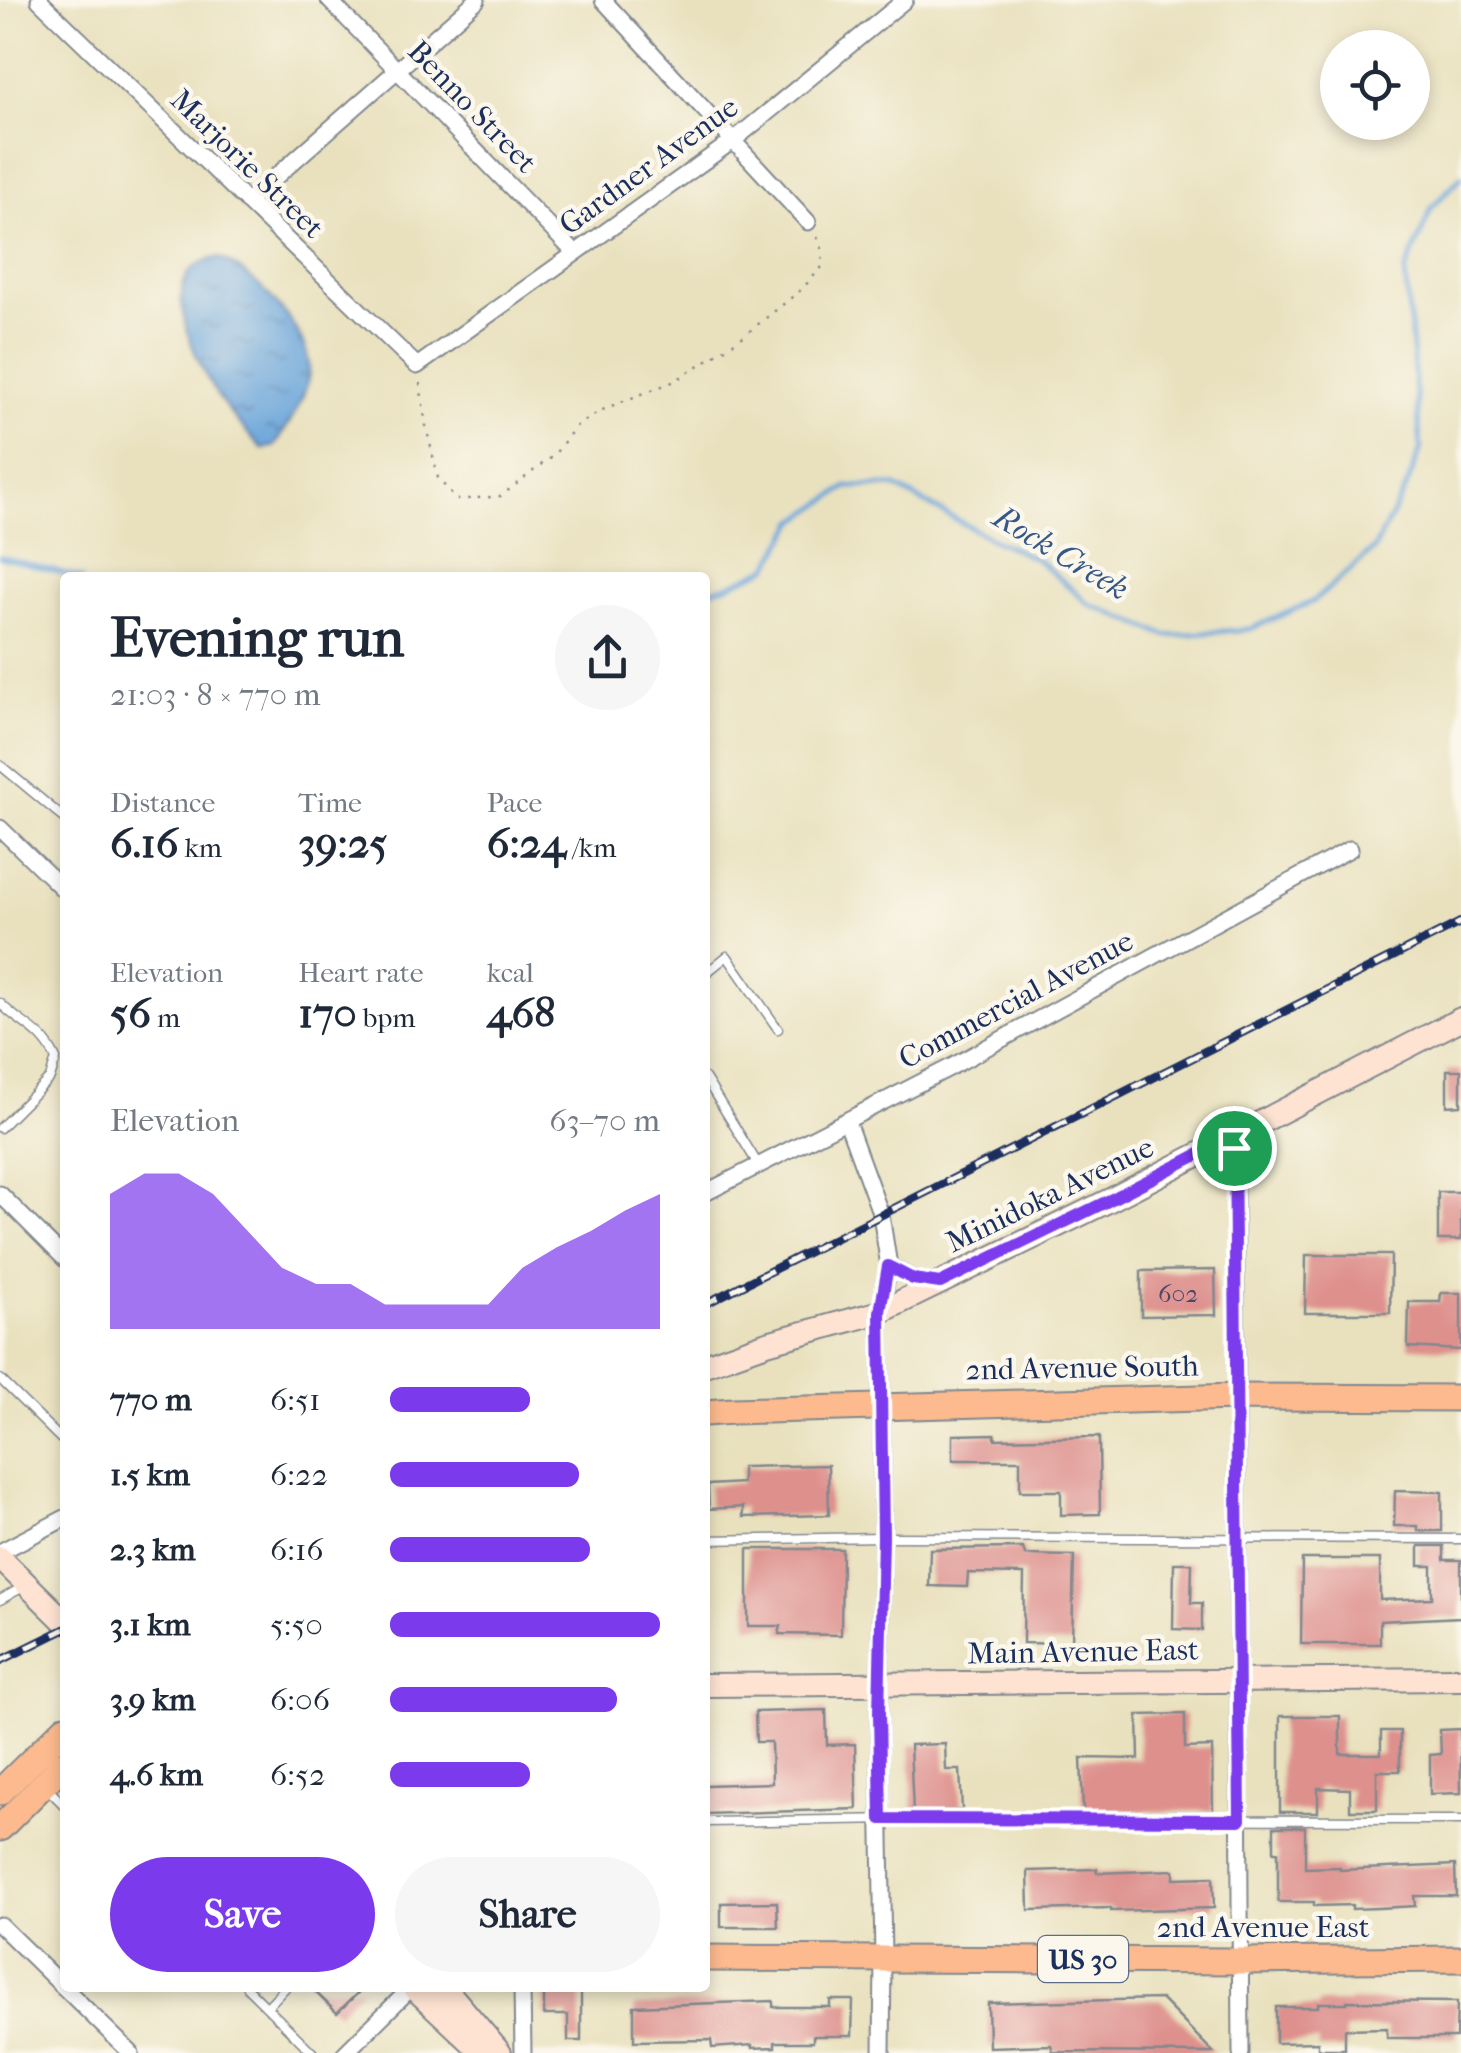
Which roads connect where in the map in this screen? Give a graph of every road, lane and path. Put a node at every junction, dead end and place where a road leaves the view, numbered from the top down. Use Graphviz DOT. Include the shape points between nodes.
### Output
graph roads {
  1 [pos="39,0"];
  2 [pos="329,0"];
  3 [pos="477,0"];
  4 [pos="603,0"];
  5 [pos="905,0"];
  6 [pos="397,70"];
  7 [pos="734,140"];
  8 [pos="247,202"];
  9 [pos="808,222"];
  10 [pos="575,253"];
  11 [pos="418,366"];
  12 [pos="0,765"];
  13 [pos="60,814"];
  14 [pos="0,828"];
  15 [pos="13,840"];
  16 [pos="1350,849"];
  17 [pos="0,852"];
  18 [pos="60,886"];
  19 [pos="710,970"];
  20 [pos="0,1003"];
  21 [pos="1461,1018"];
  22 [pos="778,1029"];
  23 [pos="710,1086"];
  24 [pos="847,1122"];
  25 [pos="0,1128"];
  26 [pos="1234,1136"];
  27 [pos="758,1166"];
  28 [pos="710,1190"];
  29 [pos="0,1194"];
  30 [pos="60,1253"];
  31 [pos="888,1266"];
  32 [pos="940,1283"];
  33 [pos="880,1312"];
  34 [pos="710,1363"];
  35 [pos="0,1379"];
  36 [pos="1238,1397"];
  37 [pos="1461,1398"];
  38 [pos="880,1406"];
  39 [pos="710,1413"];
  40 [pos="60,1438"];
  41 [pos="60,1522"];
  42 [pos="883,1537"];
  43 [pos="1461,1539"];
  44 [pos="710,1540"];
  45 [pos="1238,1540"];
  46 [pos="10,1566"];
  47 [pos="0,1600"];
  48 [pos="60,1605"];
  49 [pos="60,1617"];
  50 [pos="1461,1678"];
  51 [pos="1239,1681"];
  52 [pos="880,1684"];
  53 [pos="710,1686"];
  54 [pos="60,1733"];
  55 [pos="60,1768"];
  56 [pos="0,1792"];
  57 [pos="60,1795"];
  58 [pos="881,1819"];
  59 [pos="1240,1820"];
  60 [pos="1461,1820"];
  61 [pos="710,1822"];
  62 [pos="0,1828"];
  63 [pos="0,1837"];
  64 [pos="0,1926"];
  65 [pos="710,1958"];
  66 [pos="883,1958"];
  67 [pos="1461,1959"];
  68 [pos="1241,1961"];
  69 [pos="60,1985"];
  70 [pos="68,1992"];
  71 [pos="252,1992"];
  72 [pos="281,1992"];
  73 [pos="409,1992"];
  74 [pos="417,1992"];
  75 [pos="449,1992"];
  76 [pos="522,1992"];
  77 [pos="267,2007"];
  78 [pos="130,2053"];
  79 [pos="314,2053"];
  80 [pos="345,2053"];
  81 [pos="483,2053"];
  82 [pos="500,2053"];
  83 [pos="523,2053"];
  84 [pos="882,2053"];
  85 [pos="1242,2053"];
  1 -- 8 [label="street, Marjorie Street"];
  2 -- 6 [label="street, Benno Street"];
  3 -- 6 [label="street"];
  4 -- 7 [label="street"];
  5 -- 7 [label="street, Gardner Avenue"];
  6 -- 8 [label="street"];
  6 -- 10 [label="street, Benno Street"];
  7 -- 9 [label="street"];
  7 -- 10 [label="street, Gardner Avenue"];
  8 -- 11 [label="street, Marjorie Street"];
  9 -- 11 [label="path" via="821,244 823,266 801,290 675,381 575,426 554,454 501,496 456,500 438,478"];
  10 -- 11 [label="street, Gardner Avenue"];
  12 -- 13 [label="lane"];
  14 -- 15 [label="street"];
  15 -- 17 [label="street"];
  15 -- 18 [label="street"];
  16 -- 24 [label="street, Commercial Avenue"];
  19 -- 22 [label="lane" via="728,956"];
  20 -- 25 [label="lane" via="33,1027 56,1059 50,1078"];
  21 -- 26 [label="street, Minidoka Avenue"];
  23 -- 27 [label="lane"];
  24 -- 27 [label="street, Commercial Avenue"];
  24 -- 31 [label="street" via="881,1215"];
  26 -- 32 [label="street, Minidoka Avenue"];
  26 -- 36 [label="street"];
  27 -- 28 [label="street, Commercial Avenue"];
  29 -- 30 [label="street"];
  31 -- 32 [label="street"];
  31 -- 33 [label="street"];
  32 -- 33 [label="street, Minidoka Avenue"];
  33 -- 34 [label="street, Minidoka Avenue"];
  33 -- 38 [label="street"];
  35 -- 40 [label="lane"];
  36 -- 37 [label="main road, 2nd Avenue South"];
  36 -- 38 [label="main road, 2nd Avenue South"];
  36 -- 45 [label="street"];
  38 -- 39 [label="main road, 2nd Avenue South"];
  38 -- 42 [label="street"];
  41 -- 46 [label="street"];
  42 -- 44 [label="lane"];
  42 -- 45 [label="lane"];
  42 -- 52 [label="street"];
  43 -- 45 [label="lane"];
  45 -- 51 [label="street"];
  46 -- 47 [label="lane"];
  46 -- 48 [label="street"];
  46 -- 49 [label="street"];
  50 -- 51 [label="street, Main Avenue East"];
  51 -- 52 [label="street, Main Avenue East"];
  51 -- 59 [label="street"];
  52 -- 53 [label="street, Main Avenue East"];
  52 -- 58 [label="street"];
  54 -- 56 [label="main road"];
  55 -- 62 [label="main road"];
  57 -- 63 [label="main road"];
  58 -- 59 [label="lane"];
  58 -- 61 [label="lane"];
  58 -- 66 [label="street"];
  59 -- 60 [label="lane"];
  59 -- 68 [label="street"];
  64 -- 69 [label="street"];
  65 -- 66 [label="main road, 2nd Avenue East / US 30"];
  66 -- 68 [label="main road, 2nd Avenue East / US 30"];
  66 -- 84 [label="street"];
  67 -- 68 [label="main road, 2nd Avenue East / US 30"];
  68 -- 85 [label="street"];
  70 -- 78 [label="street"];
  71 -- 77 [label="lane"];
  72 -- 77 [label="lane"];
  73 -- 80 [label="street"];
  74 -- 81 [label="street"];
  75 -- 82 [label="street"];
  76 -- 83 [label="street"];
  77 -- 79 [label="lane"];
}
